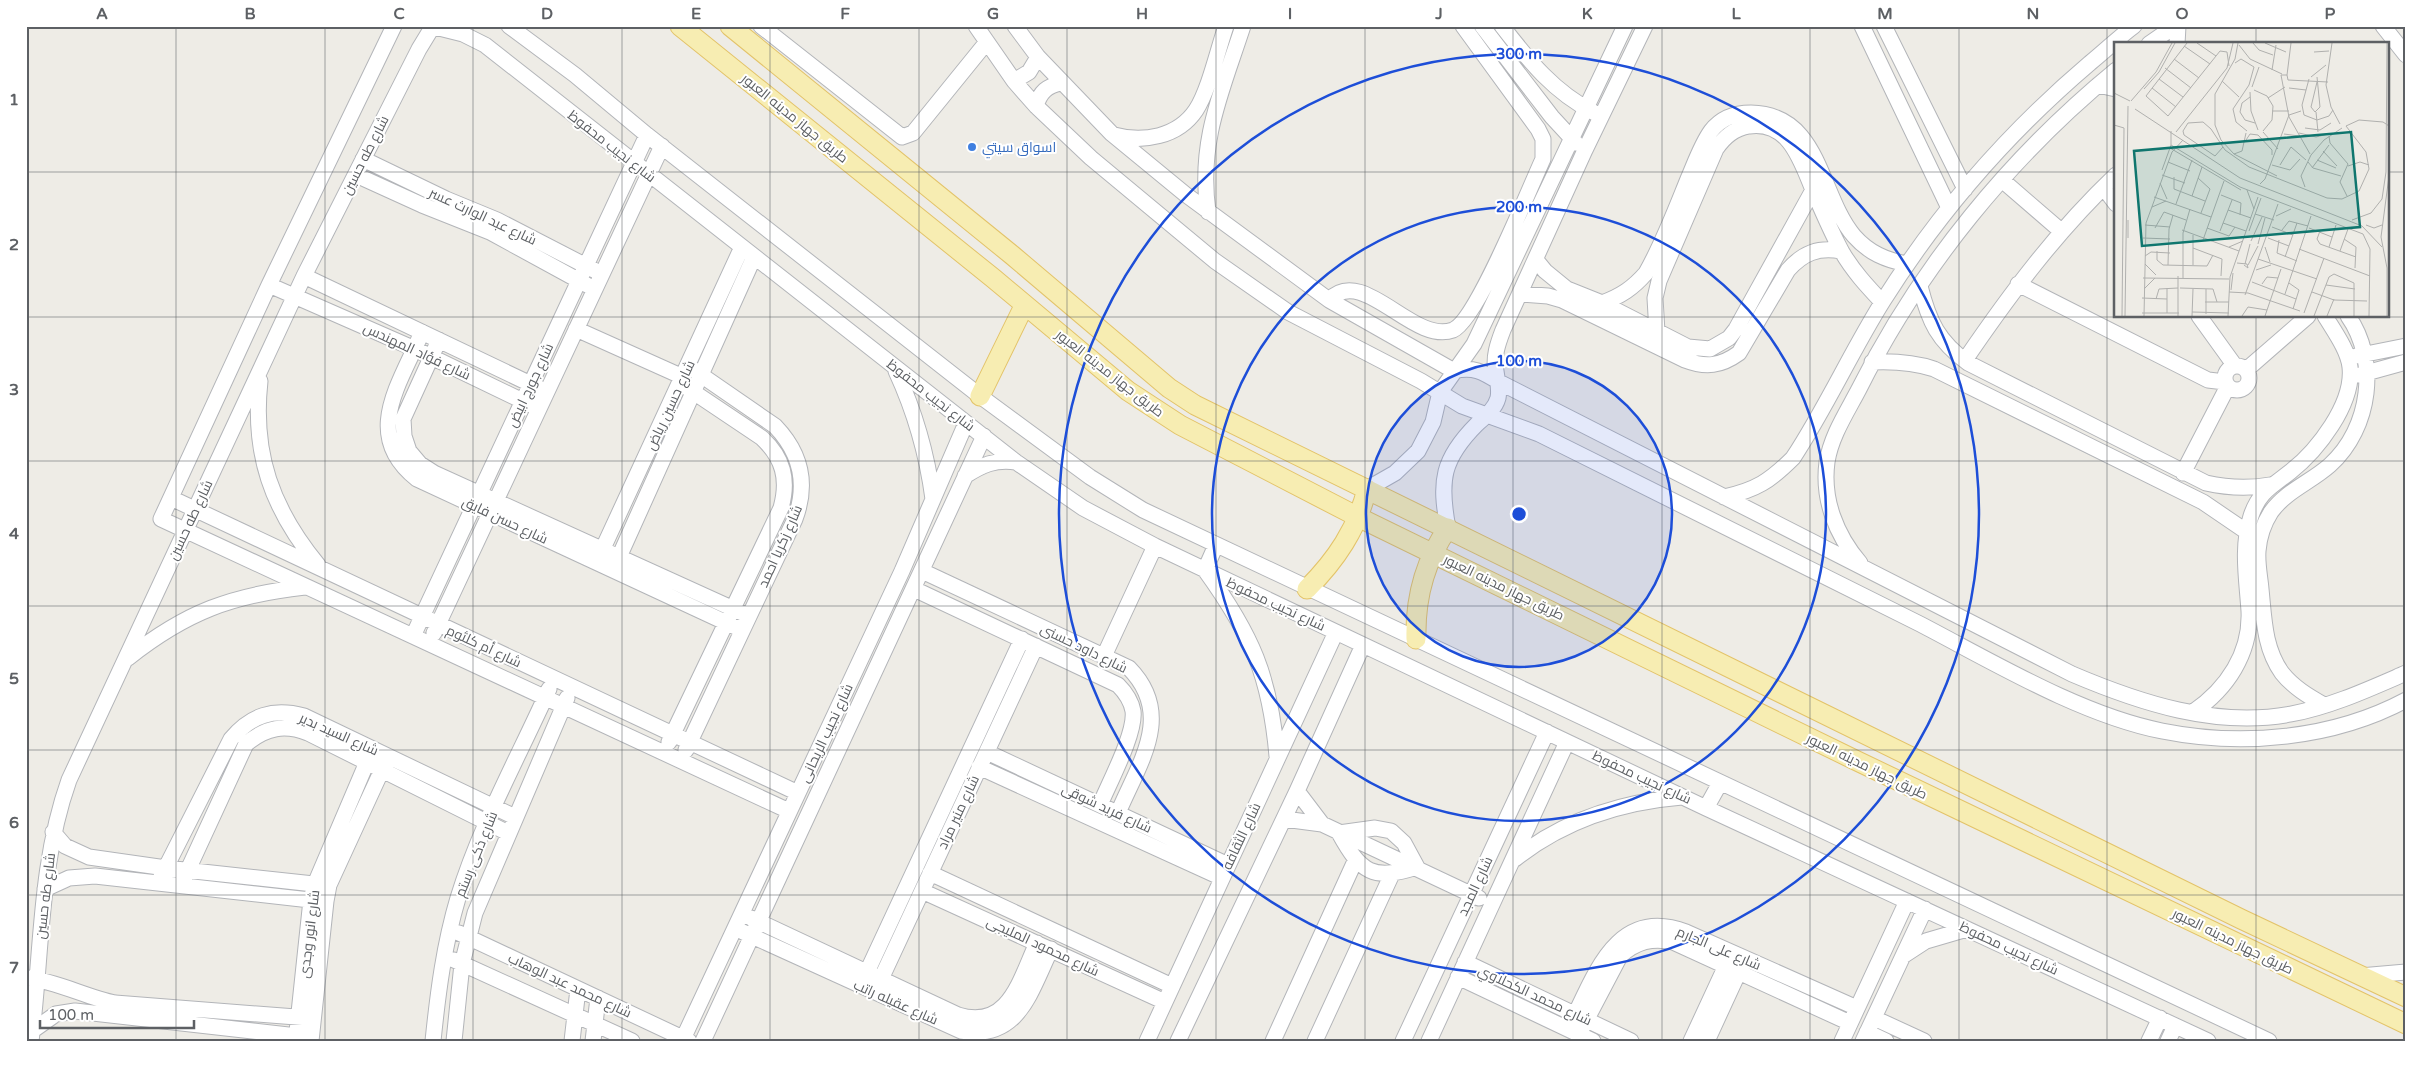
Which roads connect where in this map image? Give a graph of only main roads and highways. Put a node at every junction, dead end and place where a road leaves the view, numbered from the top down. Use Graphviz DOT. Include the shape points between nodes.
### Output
graph roads {
  1 [pos="680,26"];
  2 [pos="730,26"];
  3 [pos="1012,255"];
  4 [pos="993,278"];
  5 [pos="1024,306"];
  6 [pos="980,396"];
  7 [pos="1367,489"];
  8 [pos="1358,517"];
  9 [pos="1448,528"];
  10 [pos="1433,552"];
  11 [pos="1307,589"];
  12 [pos="1416,639"];
  13 [pos="1865,734"];
  14 [pos="1852,759"];
  15 [pos="2241,919"];
  16 [pos="2231,939"];
  17 [pos="2406,997"];
  18 [pos="2406,1024"];
  1 -- 4 [label="main road, طريق جهاز مدينه العبور"];
  2 -- 3 [label="main road, طريق جهاز مدينه العبور"];
  3 -- 4 [label="main road"];
  3 -- 7 [label="main road, طريق جهاز مدينه العبور" via="1169,388 1195,406"];
  4 -- 5 [label="main road, طريق جهاز مدينه العبور"];
  5 -- 6 [label="main road"];
  5 -- 8 [label="main road, طريق جهاز مدينه العبور" via="1154,409"];
  7 -- 8 [label="main road"];
  7 -- 9 [label="main road, طريق جهاز مدينه العبور"];
  8 -- 10 [label="main road, طريق جهاز مدينه العبور"];
  8 -- 11 [label="main road" via="1333,561"];
  9 -- 10 [label="main road"];
  9 -- 13 [label="main road, طريق جهاز مدينه العبور"];
  10 -- 12 [label="main road" via="1417,602"];
  10 -- 14 [label="main road, طريق جهاز مدينه العبور"];
  13 -- 14 [label="main road"];
  13 -- 15 [label="main road, طريق جهاز مدينه العبور"];
  14 -- 16 [label="main road, طريق جهاز مدينه العبور"];
  15 -- 16 [label="main road"];
  15 -- 17 [label="main road, طريق جهاز مدينه العبور"];
  16 -- 18 [label="main road, طريق جهاز مدينه العبور"];
}
